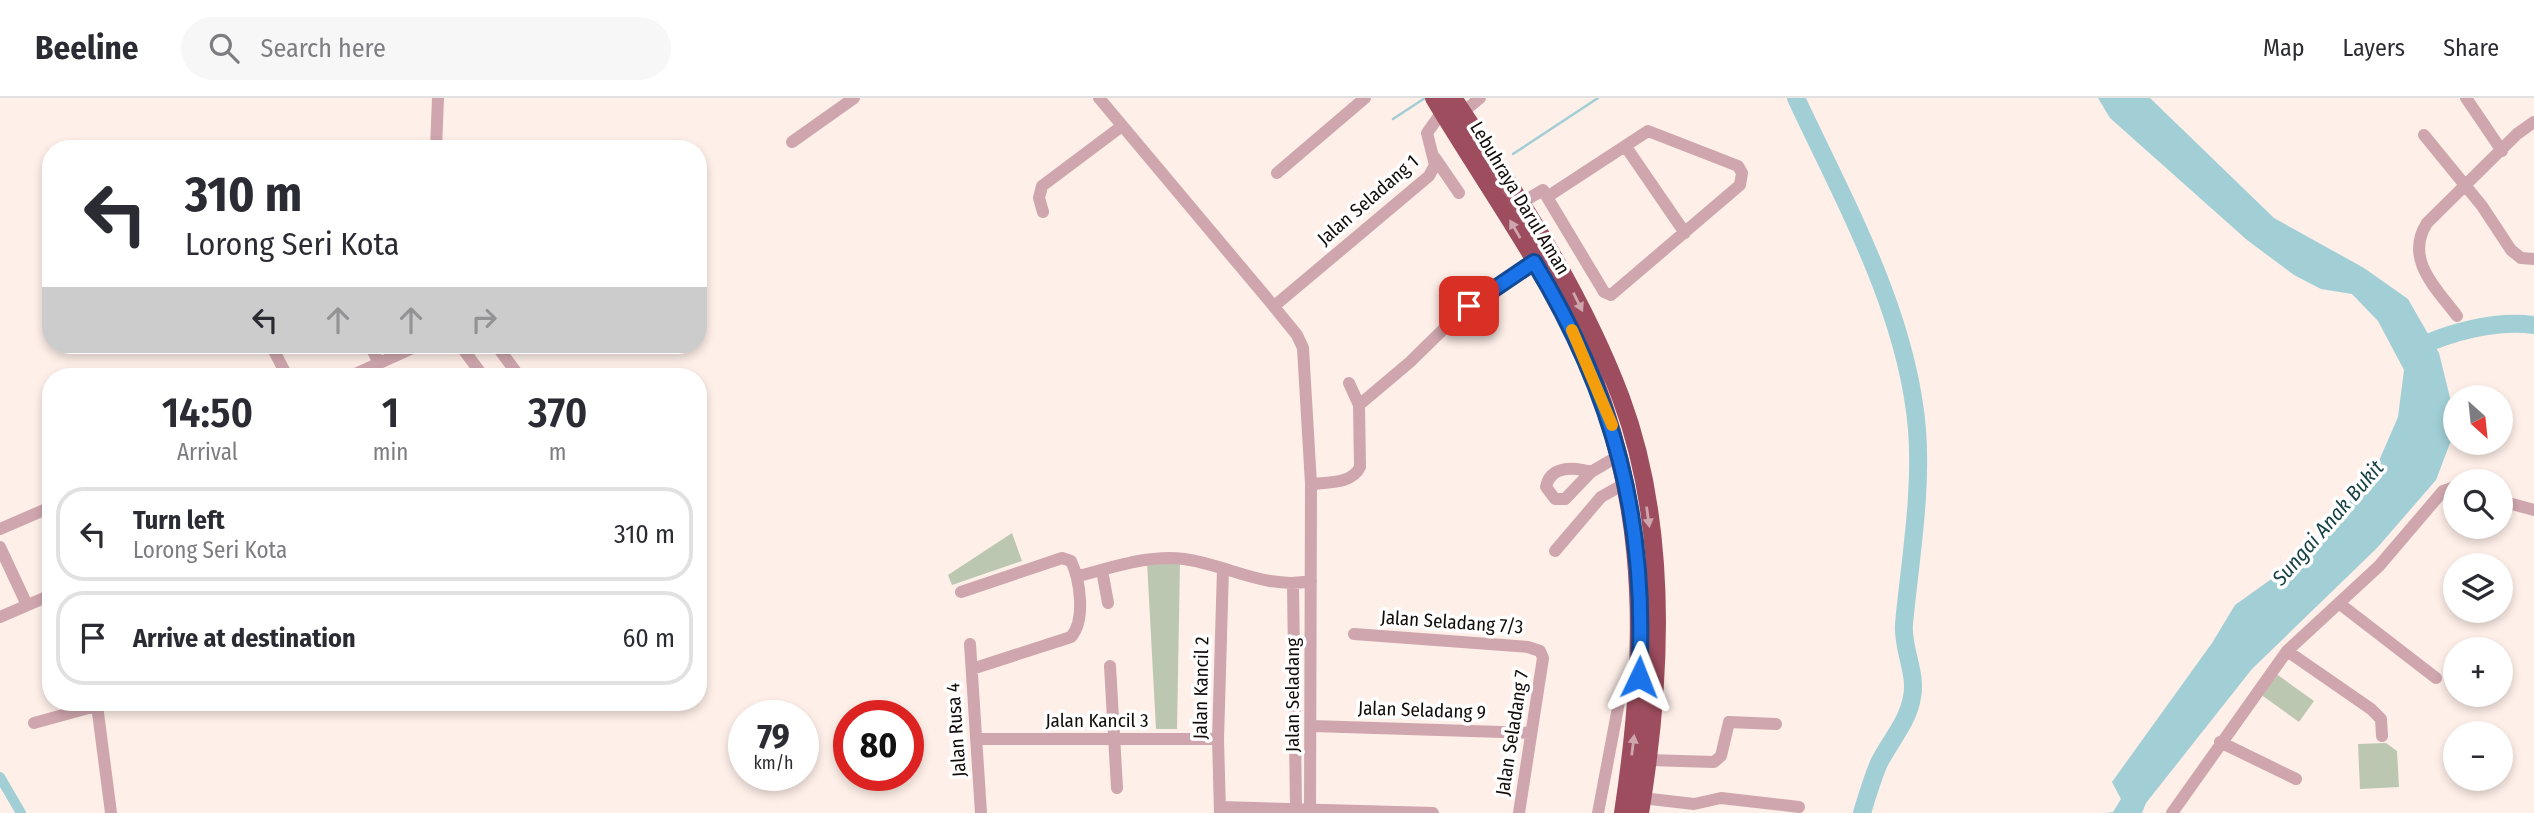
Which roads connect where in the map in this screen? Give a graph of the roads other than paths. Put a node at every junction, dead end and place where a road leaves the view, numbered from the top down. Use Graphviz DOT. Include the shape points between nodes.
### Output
graph roads {
  1 [pos="438,98"];
  2 [pos="854,98"];
  3 [pos="1098,98"];
  4 [pos="1365,98"];
  5 [pos="1479,98"];
  6 [pos="2466,98"];
  7 [pos="1448,105"];
  8 [pos="2534,122"];
  9 [pos="1122,126"];
  10 [pos="2424,135"];
  11 [pos="436,140"];
  12 [pos="792,142"];
  13 [pos="1626,147"];
  14 [pos="2502,151"];
  15 [pos="1435,158"];
  16 [pos="1277,173"];
  17 [pos="2466,186"];
  18 [pos="1459,193"];
  19 [pos="1547,197"];
  20 [pos="1043,212"];
  21 [pos="1524,212"];
  22 [pos="1685,233"];
  23 [pos="2534,259"];
  24 [pos="1534,262"];
  25 [pos="1279,302"];
  26 [pos="2457,316"];
  27 [pos="374,354"];
  28 [pos="399,354"];
  29 [pos="379,363"];
  30 [pos="370,368"];
  31 [pos="1349,383"];
  32 [pos="1359,405"];
  33 [pos="1620,455"];
  34 [pos="1591,472"];
  35 [pos="1311,484"];
  36 [pos="1626,484"];
  37 [pos="2443,491"];
  38 [pos="2513,504"];
  39 [pos="2534,510"];
  40 [pos="42,511"];
  41 [pos="0,529"];
  42 [pos="0,547"];
  43 [pos="1555,551"];
  44 [pos="1223,569"];
  45 [pos="1102,570"];
  46 [pos="1077,576"];
  47 [pos="1311,581"];
  48 [pos="1293,584"];
  49 [pos="961,592"];
  50 [pos="42,601"];
  51 [pos="1108,603"];
  52 [pos="2340,604"];
  53 [pos="27,605"];
  54 [pos="0,617"];
  55 [pos="1354,634"];
  56 [pos="970,644"];
  57 [pos="2287,651"];
  58 [pos="1543,658"];
  59 [pos="1110,666"];
  60 [pos="972,669"];
  61 [pos="2436,678"];
  62 [pos="1620,697"];
  63 [pos="78,711"];
  64 [pos="104,711"];
  65 [pos="34,723"];
  66 [pos="1776,724"];
  67 [pos="1312,726"];
  68 [pos="1531,733"];
  69 [pos="2382,736"];
  70 [pos="976,739"];
  71 [pos="1114,739"];
  72 [pos="1218,740"];
  73 [pos="2220,742"];
  74 [pos="1648,760"];
  75 [pos="2297,779"];
  76 [pos="1117,788"];
  77 [pos="1641,805"];
  78 [pos="1799,807"];
  79 [pos="1296,809"];
  80 [pos="1220,810"];
  81 [pos="1310,811"];
  82 [pos="111,813"];
  83 [pos="981,813"];
  84 [pos="1433,813"];
  85 [pos="1519,813"];
  86 [pos="1598,813"];
  87 [pos="1623,813"];
  88 [pos="2172,813"];
  1 -- 11 [label="street"];
  2 -- 12 [label="street"];
  3 -- 9 [label="street, Jalan Seladang"];
  4 -- 16 [label="street"];
  5 -- 7 [label="street"];
  6 -- 14 [label="street"];
  7 -- 15 [label="street, Jalan Seladang 1" via="1427,133"];
  7 -- 21 [label="highway, Lebuhraya Darul Aman"];
  24 -- 7 [label="highway, Lebuhraya Darul Aman, one-way"];
  8 -- 14 [label="street"];
  9 -- 20 [label="street" via="1042,186"];
  9 -- 35 [label="street, Jalan Seladang" via="1300,342"];
  10 -- 17 [label="street"];
  13 -- 19 [label="street"];
  13 -- 22 [label="street"];
  13 -- 22 [label="street" via="1648,131 1738,166 1740,185"];
  14 -- 17 [label="street"];
  15 -- 18 [label="street"];
  15 -- 25 [label="street, Jalan Seladang 1" via="1429,176"];
  17 -- 23 [label="street" via="2511,250 2521,258"];
  17 -- 26 [label="street" via="2427,223 2417,241 2422,268"];
  19 -- 21 [label="street"];
  19 -- 21 [label="street"];
  19 -- 22 [label="street" via="1608,294"];
  21 -- 74 [label="highway, Lebuhraya Darul Aman, one-way" via="1590,326 1636,450 1658,621 1656,698"];
  24 -- 32 [label="street" via="1459,314"];
  24 -- 33 [label="highway, Lebuhraya Darul Aman" via="1594,378"];
  27 -- 29 [label="street"];
  28 -- 29 [label="street"];
  29 -- 30 [label="street"];
  31 -- 32 [label="street"];
  32 -- 35 [label="street" via="1362,453 1358,472 1341,481"];
  33 -- 34 [label="street"];
  33 -- 36 [label="highway, Lebuhraya Darul Aman"];
  35 -- 47 [label="street, Jalan Seladang"];
  36 -- 43 [label="street" via="1601,497"];
  87 -- 36 [label="highway, Lebuhraya Darul Aman, one-way" via="1639,693 1641,621"];
  37 -- 52 [label="street" via="2401,543"];
  38 -- 39 [label="street"];
  40 -- 41 [label="street"];
  42 -- 53 [label="street"];
  44 -- 45 [label="street" via="1172,558"];
  44 -- 48 [label="street"];
  44 -- 72 [label="street, Jalan Kancil 2"];
  45 -- 46 [label="street"];
  45 -- 51 [label="street"];
  46 -- 49 [label="street" via="1071,561 1062,558"];
  46 -- 60 [label="street" via="1078,623 1071,637"];
  47 -- 48 [label="street"];
  47 -- 67 [label="street, Jalan Seladang"];
  48 -- 79 [label="street"];
  50 -- 53 [label="street"];
  52 -- 57 [label="street"];
  52 -- 61 [label="street"];
  53 -- 54 [label="street"];
  55 -- 58 [label="street, Jalan Seladang 7/3" via="1536,648"];
  56 -- 60 [label="street, Jalan Rusa 4"];
  57 -- 69 [label="street" via="2371,709 2381,719"];
  57 -- 73 [label="street"];
  58 -- 68 [label="street, Jalan Seladang 7"];
  59 -- 71 [label="street"];
  60 -- 70 [label="street, Jalan Rusa 4"];
  62 -- 86 [label="street"];
  63 -- 65 [label="street"];
  64 -- 82 [label="street"];
  66 -- 74 [label="street" via="1729,722 1721,756 1714,762"];
  67 -- 68 [label="street, Jalan Seladang 9"];
  67 -- 81 [label="street, Jalan Seladang"];
  68 -- 85 [label="street, Jalan Seladang 7"];
  70 -- 71 [label="street, Jalan Kancil 3"];
  70 -- 83 [label="street, Jalan Rusa 4"];
  71 -- 72 [label="street, Jalan Kancil 3"];
  71 -- 76 [label="street"];
  72 -- 80 [label="street, Jalan Kancil 2"];
  73 -- 75 [label="street"];
  73 -- 88 [label="street"];
  74 -- 77 [label="highway, Lebuhraya Darul Aman"];
  77 -- 78 [label="street" via="1694,804 1721,798"];
  79 -- 80 [label="street, Jalan Kancil 2"];
  79 -- 81 [label="street, Jalan Kancil 2"];
  81 -- 84 [label="street, Jalan Kancil 2"];
}
